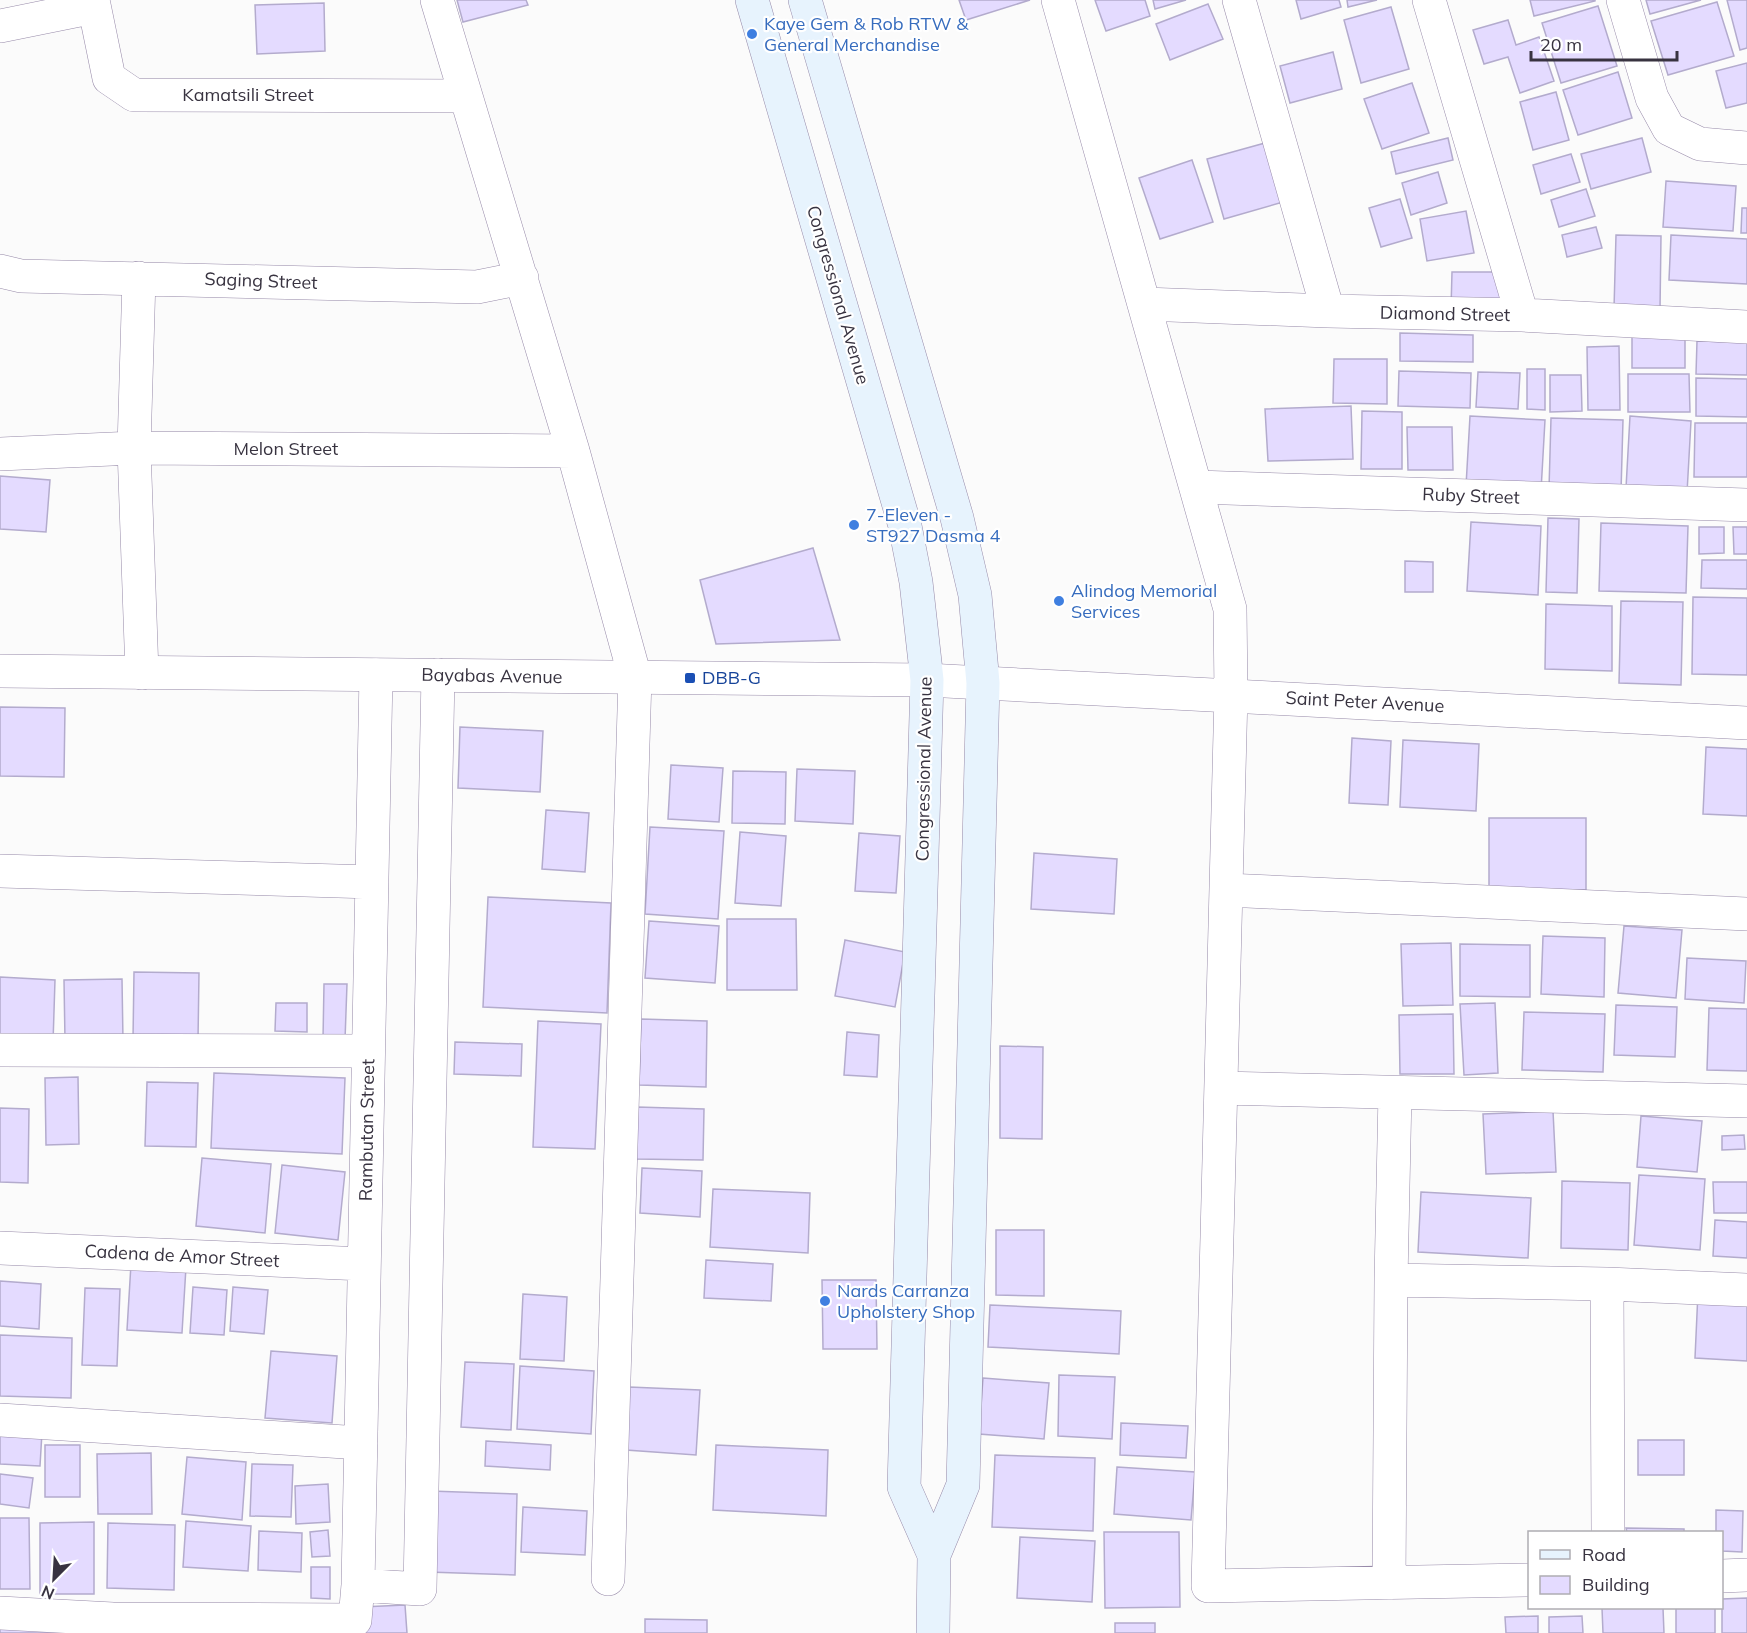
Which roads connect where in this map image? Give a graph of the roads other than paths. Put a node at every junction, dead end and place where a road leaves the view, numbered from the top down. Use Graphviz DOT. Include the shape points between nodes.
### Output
graph roads {
  1 [pos="437,0"];
  2 [pos="752,0"];
  3 [pos="805,0"];
  4 [pos="1058,0"];
  5 [pos="1239,0"];
  6 [pos="1429,0"];
  7 [pos="1623,0"];
  8 [pos="94,4"];
  9 [pos="0,26"];
  10 [pos="465,96"];
  11 [pos="1747,148"];
  12 [pos="0,271"];
  13 [pos="139,278"];
  14 [pos="522,278"];
  15 [pos="1143,304"];
  16 [pos="1328,311"];
  17 [pos="1522,315"];
  18 [pos="1747,327"];
  19 [pos="134,448"];
  20 [pos="573,451"];
  21 [pos="0,454"];
  22 [pos="1196,487"];
  23 [pos="1747,505"];
  24 [pos="0,671"];
  25 [pos="142,673"];
  26 [pos="376,675"];
  27 [pos="438,675"];
  28 [pos="635,677"];
  29 [pos="927,680"];
  30 [pos="983,683"];
  31 [pos="1231,694"];
  32 [pos="1747,723"];
  33 [pos="0,871"];
  34 [pos="372,882"];
  35 [pos="1226,890"];
  36 [pos="1747,914"];
  37 [pos="0,1050"];
  38 [pos="368,1051"];
  39 [pos="1221,1088"];
  40 [pos="1395,1093"];
  41 [pos="1747,1101"];
  42 [pos="0,1248"];
  43 [pos="364,1264"];
  44 [pos="1391,1280"];
  45 [pos="1607,1284"];
  46 [pos="1747,1290"];
  47 [pos="0,1420"];
  48 [pos="361,1443"];
  49 [pos="1608,1531"];
  50 [pos="934,1555"];
  51 [pos="1747,1575"];
  52 [pos="1723,1576"];
  53 [pos="608,1579"];
  54 [pos="1528,1580"];
  55 [pos="1389,1583"];
  56 [pos="358,1585"];
  57 [pos="0,1613"];
  58 [pos="113,1626"];
  59 [pos="933,1633"];
  1 -- 10 [label="street"];
  2 -- 29 [label="main road, Congressional Avenue" via="905,526"];
  3 -- 30 [label="main road, Congressional Avenue" via="957,518 975,595"];
  4 -- 15 [label="street"];
  5 -- 16 [label="street"];
  6 -- 17 [label="street"];
  7 -- 11 [label="street" via="1652,98 1669,129 1700,144"];
  8 -- 9 [label="street, Kamatsili Street"];
  8 -- 10 [label="street, Kamatsili Street" via="109,78 134,95"];
  10 -- 14 [label="street"];
  12 -- 13 [label="street, Saging Street" via="21,276"];
  13 -- 14 [label="street, Saging Street" via="477,287"];
  13 -- 19 [label="street"];
  14 -- 20 [label="street"];
  15 -- 16 [label="street, Diamond Street"];
  15 -- 22 [label="street"];
  16 -- 17 [label="street, Diamond Street"];
  17 -- 18 [label="street, Diamond Street"];
  19 -- 20 [label="street, Melon Street"];
  19 -- 21 [label="street, Melon Street"];
  19 -- 25 [label="street"];
  20 -- 28 [label="street"];
  22 -- 23 [label="street, Ruby Street"];
  22 -- 31 [label="street" via="1230,609"];
  24 -- 25 [label="street, Bayabas Avenue"];
  25 -- 26 [label="street, Bayabas Avenue"];
  26 -- 27 [label="street, Bayabas Avenue"];
  26 -- 34 [label="street, Rambutan Street"];
  27 -- 28 [label="street, Bayabas Avenue"];
  27 -- 56 [label="street" via="420,1589"];
  28 -- 29 [label="street, Bayabas Avenue"];
  28 -- 53 [label="street"];
  29 -- 30 [label="street, Bayabas Avenue"];
  29 -- 50 [label="main road, Congressional Avenue" via="904,1487"];
  30 -- 31 [label="street, Saint Peter Avenue"];
  30 -- 50 [label="main road, Congressional Avenue" via="963,1485"];
  31 -- 32 [label="street, Saint Peter Avenue"];
  31 -- 35 [label="street"];
  33 -- 34 [label="street"];
  34 -- 38 [label="street, Rambutan Street"];
  35 -- 36 [label="street"];
  35 -- 39 [label="street"];
  37 -- 38 [label="street"];
  38 -- 43 [label="street, Rambutan Street"];
  39 -- 40 [label="street"];
  39 -- 55 [label="street" via="1208,1586"];
  40 -- 41 [label="street"];
  40 -- 44 [label="street"];
  42 -- 43 [label="street, Cadena de Amor Street"];
  43 -- 48 [label="street, Rambutan Street"];
  44 -- 45 [label="street"];
  44 -- 55 [label="street"];
  45 -- 46 [label="street"];
  45 -- 49 [label="street"];
  47 -- 48 [label="street"];
  48 -- 56 [label="street, Rambutan Street"];
  50 -- 59 [label="main road, Congressional Avenue"];
  51 -- 52 [label="street"];
  54 -- 55 [label="street"];
  56 -- 58 [label="street, Rambutan Street" via="355,1620"];
  57 -- 58 [label="street"];
}
